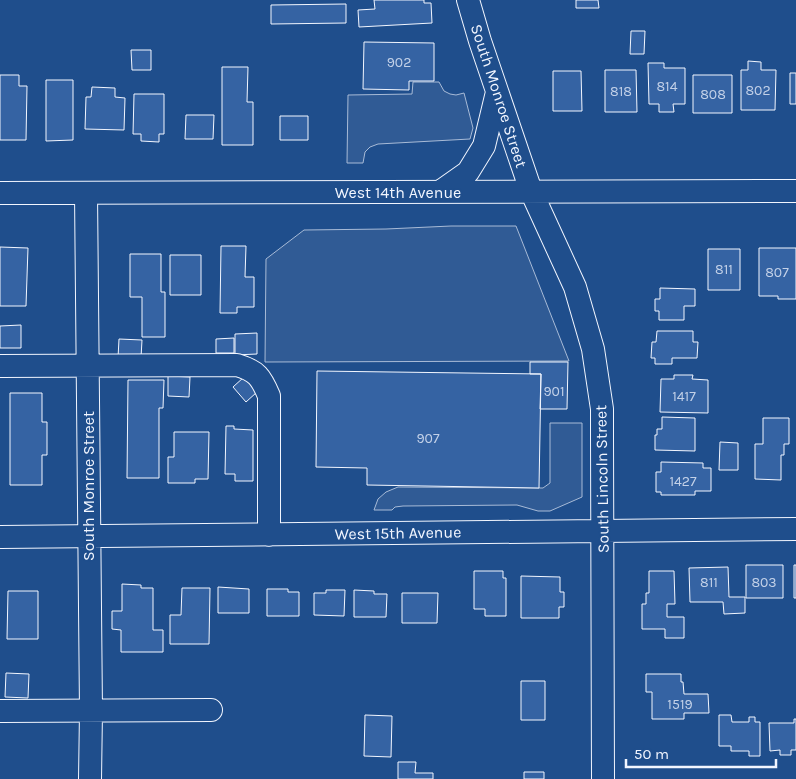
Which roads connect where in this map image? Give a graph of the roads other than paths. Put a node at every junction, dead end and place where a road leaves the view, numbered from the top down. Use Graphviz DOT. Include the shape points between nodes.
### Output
graph roads {
  1 [pos="468,0"];
  2 [pos="497,92"];
  3 [pos="440,191"];
  4 [pos="531,191"];
  5 [pos="796,191"];
  6 [pos="0,193"];
  7 [pos="86,193"];
  8 [pos="0,366"];
  9 [pos="87,366"];
  10 [pos="796,529"];
  11 [pos="604,530"];
  12 [pos="269,535"];
  13 [pos="0,537"];
  14 [pos="88,537"];
  15 [pos="211,710"];
  16 [pos="0,711"];
  17 [pos="91,711"];
  18 [pos="90,779"];
  19 [pos="603,779"];
  1 -- 2 [label="street, South Monroe Street"];
  2 -- 3 [label="street" via="484,146 468,172"];
  2 -- 4 [label="street, South Monroe Street"];
  3 -- 4 [label="street, West 14th Avenue"];
  3 -- 7 [label="street, West 14th Avenue"];
  4 -- 5 [label="street, West 14th Avenue"];
  4 -- 11 [label="street, South Lincoln Street" via="575,287 593,349 602,409"];
  6 -- 7 [label="street, West 14th Avenue"];
  7 -- 9 [label="street, South Monroe Street"];
  8 -- 9 [label="street"];
  9 -- 12 [label="street" via="236,365 251,369 262,380 269,396"];
  9 -- 14 [label="street, South Monroe Street"];
  10 -- 11 [label="street, West 15th Avenue"];
  11 -- 12 [label="street, West 15th Avenue"];
  11 -- 19 [label="street, South Lincoln Street"];
  12 -- 14 [label="street, West 15th Avenue"];
  13 -- 14 [label="street, West 15th Avenue"];
  14 -- 17 [label="street, South Monroe Street"];
  15 -- 17 [label="street"];
  16 -- 17 [label="street"];
  17 -- 18 [label="street, South Monroe Street"];
}
